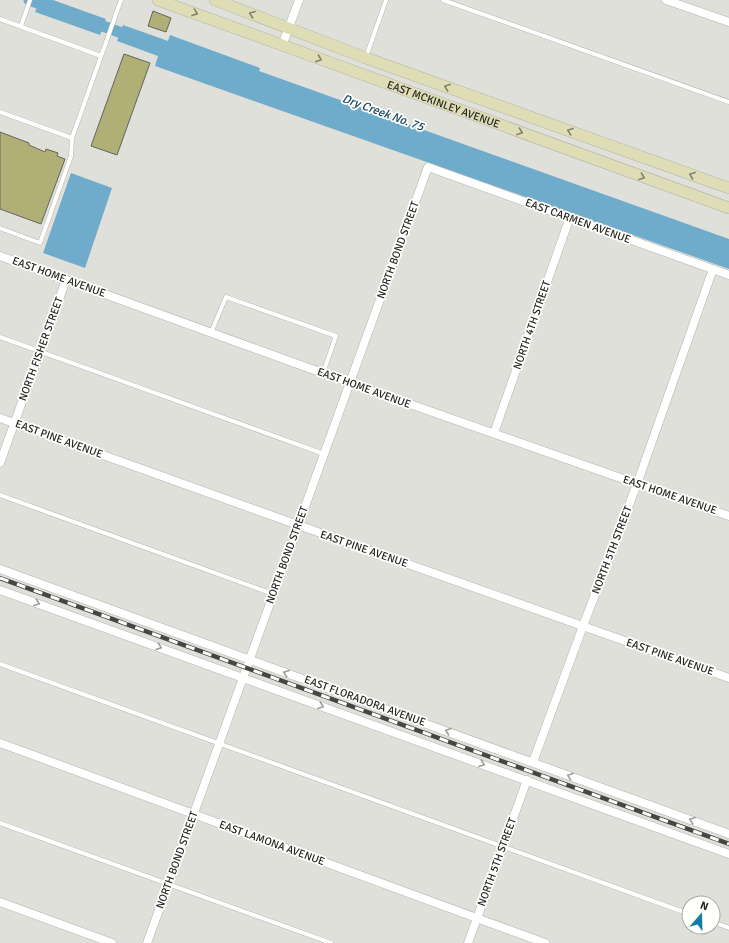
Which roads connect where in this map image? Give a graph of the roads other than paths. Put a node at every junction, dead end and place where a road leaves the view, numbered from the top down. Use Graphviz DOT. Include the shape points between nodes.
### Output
graph roads {
  1 [pos="30,0"];
  2 [pos="121,0"];
  3 [pos="158,0"];
  4 [pos="215,0"];
  5 [pos="299,0"];
  6 [pos="386,0"];
  7 [pos="443,0"];
  8 [pos="666,0"];
  9 [pos="0,19"];
  10 [pos="729,22"];
  11 [pos="21,26"];
  12 [pos="289,28"];
  13 [pos="282,46"];
  14 [pos="101,56"];
  15 [pos="366,58"];
  16 [pos="729,102"];
  17 [pos="0,112"];
  18 [pos="72,138"];
  19 [pos="428,167"];
  20 [pos="729,188"];
  21 [pos="729,208"];
  22 [pos="570,217"];
  23 [pos="0,228"];
  24 [pos="0,256"];
  25 [pos="713,269"];
  26 [pos="729,275"];
  27 [pos="66,280"];
  28 [pos="211,332"];
  29 [pos="0,337"];
  30 [pos="40,351"];
  31 [pos="323,373"];
  32 [pos="350,383"];
  33 [pos="0,418"];
  34 [pos="14,423"];
  35 [pos="494,433"];
  36 [pos="324,454"];
  37 [pos="0,463"];
  38 [pos="637,484"];
  39 [pos="0,495"];
  40 [pos="729,516"];
  41 [pos="298,525"];
  42 [pos="0,569"];
  43 [pos="0,590"];
  44 [pos="273,594"];
  45 [pos="583,626"];
  46 [pos="250,660"];
  47 [pos="0,664"];
  48 [pos="243,678"];
  49 [pos="729,678"];
  50 [pos="0,743"];
  51 [pos="219,744"];
  52 [pos="533,762"];
  53 [pos="527,780"];
  54 [pos="194,814"];
  55 [pos="0,823"];
  56 [pos="729,834"];
  57 [pos="503,846"];
  58 [pos="729,854"];
  59 [pos="168,884"];
  60 [pos="0,902"];
  61 [pos="681,911"];
  62 [pos="477,918"];
  63 [pos="112,943"];
  64 [pos="147,943"];
  65 [pos="331,943"];
  66 [pos="468,943"];
  67 [pos="545,943"];
  1 -- 11 [label="lane"];
  2 -- 14 [label="lane"];
  3 -- 13 [label="main road, EAST MCKINLEY AVENUE, one-way"];
  12 -- 4 [label="main road, EAST MCKINLEY AVENUE, one-way"];
  5 -- 12 [label="street"];
  6 -- 15 [label="lane"];
  7 -- 16 [label="lane"];
  8 -- 10 [label="street"];
  9 -- 11 [label="lane"];
  11 -- 14 [label="lane"];
  12 -- 13 [label="street"];
  12 -- 15 [label="main road, EAST MCKINLEY AVENUE"];
  13 -- 21 [label="main road, EAST MCKINLEY AVENUE, one-way"];
  14 -- 18 [label="lane"];
  20 -- 15 [label="main road, EAST MCKINLEY AVENUE, one-way"];
  17 -- 18 [label="lane"];
  18 -- 23 [label="lane" via="71,156 40,243"];
  19 -- 22 [label="street, EAST CARMEN AVENUE"];
  19 -- 32 [label="street, NORTH BOND STREET"];
  22 -- 25 [label="street, EAST CARMEN AVENUE"];
  22 -- 35 [label="street, NORTH 4TH STREET"];
  24 -- 27 [label="street, EAST HOME AVENUE"];
  25 -- 26 [label="street, EAST CARMEN AVENUE"];
  25 -- 38 [label="street, NORTH 5TH STREET"];
  27 -- 28 [label="street, EAST HOME AVENUE"];
  27 -- 30 [label="street, NORTH FISHER STREET"];
  28 -- 31 [label="street, EAST HOME AVENUE"];
  28 -- 31 [label="lane" via="226,296 336,336"];
  29 -- 30 [label="lane"];
  30 -- 34 [label="street, NORTH FISHER STREET"];
  30 -- 36 [label="lane"];
  31 -- 32 [label="street, EAST HOME AVENUE"];
  32 -- 35 [label="street, EAST HOME AVENUE"];
  32 -- 36 [label="street, NORTH BOND STREET"];
  33 -- 34 [label="street, EAST PINE AVENUE"];
  34 -- 37 [label="street, NORTH FISHER STREET"];
  34 -- 41 [label="street, EAST PINE AVENUE"];
  35 -- 38 [label="street, EAST HOME AVENUE"];
  36 -- 41 [label="street, NORTH BOND STREET"];
  38 -- 40 [label="street, EAST HOME AVENUE"];
  38 -- 45 [label="street, NORTH 5TH STREET"];
  39 -- 44 [label="lane"];
  41 -- 44 [label="street, NORTH BOND STREET"];
  41 -- 45 [label="street, EAST PINE AVENUE"];
  42 -- 46 [label="street, EAST FLORADORA AVENUE"];
  43 -- 48 [label="street, EAST FLORADORA AVENUE, one-way"];
  44 -- 46 [label="street, NORTH BOND STREET"];
  45 -- 49 [label="street, EAST PINE AVENUE"];
  45 -- 52 [label="street, NORTH 5TH STREET"];
  46 -- 48 [label="street, NORTH BOND STREET"];
  52 -- 46 [label="street, EAST FLORADORA AVENUE, one-way"];
  47 -- 51 [label="lane"];
  48 -- 51 [label="street, NORTH BOND STREET"];
  48 -- 53 [label="street, EAST FLORADORA AVENUE, one-way"];
  50 -- 54 [label="street, EAST LAMONA AVENUE"];
  51 -- 54 [label="street, NORTH BOND STREET"];
  51 -- 57 [label="lane"];
  56 -- 52 [label="street, EAST FLORADORA AVENUE, one-way"];
  53 -- 57 [label="street, NORTH 5TH STREET"];
  53 -- 58 [label="street, EAST FLORADORA AVENUE"];
  54 -- 59 [label="street, NORTH BOND STREET"];
  54 -- 62 [label="street, EAST LAMONA AVENUE"];
  55 -- 59 [label="lane"];
  57 -- 61 [label="lane"];
  57 -- 62 [label="street, NORTH 5TH STREET"];
  59 -- 64 [label="street, NORTH BOND STREET"];
  59 -- 65 [label="lane"];
  60 -- 63 [label="street"];
  62 -- 66 [label="street, NORTH 5TH STREET"];
  62 -- 67 [label="street, EAST LAMONA AVENUE"];
}
